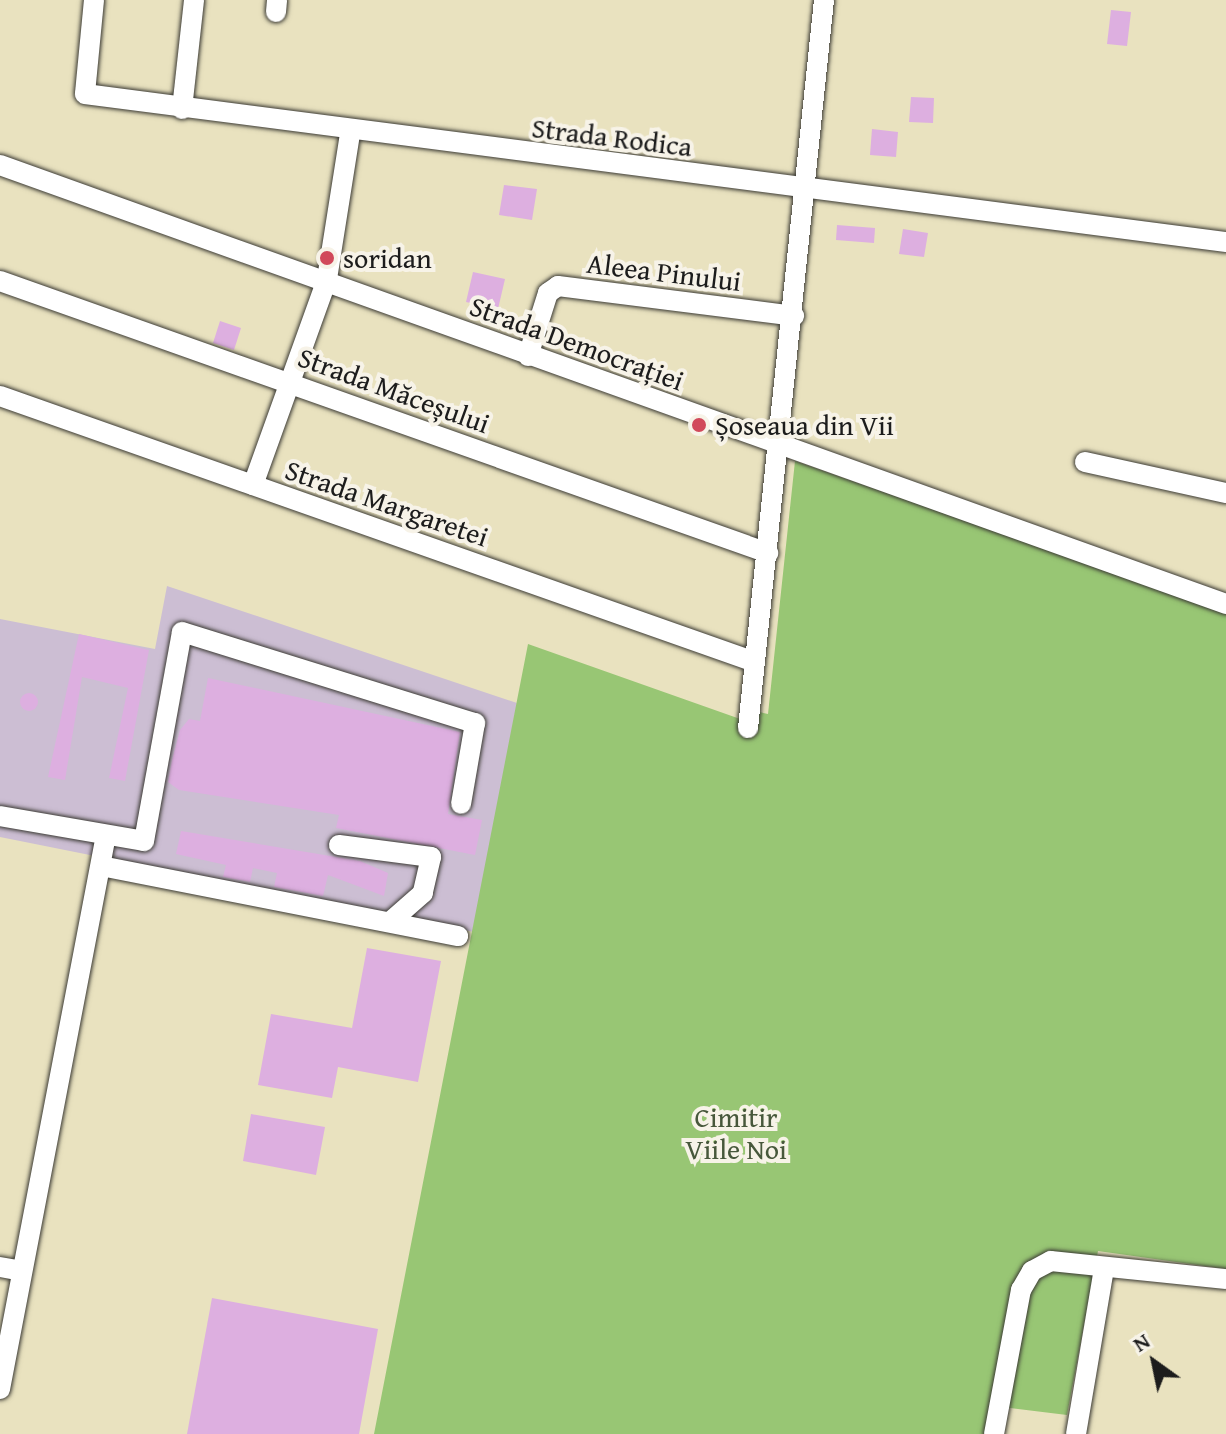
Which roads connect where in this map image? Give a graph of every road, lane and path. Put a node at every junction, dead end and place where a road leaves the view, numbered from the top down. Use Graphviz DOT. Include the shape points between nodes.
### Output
graph roads {
  1 [pos="94,0"];
  2 [pos="194,0"];
  3 [pos="824,0"];
  4 [pos="182,109"];
  5 [pos="350,133"];
  6 [pos="0,165"];
  7 [pos="806,190"];
  8 [pos="1226,242"];
  9 [pos="327,279"];
  10 [pos="0,281"];
  11 [pos="794,316"];
  12 [pos="528,356"];
  13 [pos="291,384"];
  14 [pos="0,396"];
  15 [pos="783,447"];
  16 [pos="1085,462"];
  17 [pos="253,485"];
  18 [pos="1226,493"];
  19 [pos="768,553"];
  20 [pos="1226,604"];
  21 [pos="755,662"];
  22 [pos="748,728"];
  23 [pos="461,804"];
  24 [pos="0,816"];
  25 [pos="106,835"];
  26 [pos="339,845"];
  27 [pos="101,866"];
  28 [pos="390,922"];
  29 [pos="458,936"];
  30 [pos="0,1267"];
  31 [pos="1104,1269"];
  32 [pos="22,1271"];
  33 [pos="1226,1279"];
  34 [pos="0,1389"];
  35 [pos="994,1434"];
  36 [pos="1076,1434"];
  1 -- 4 [label="street, Strada Rodica" via="85,94"];
  2 -- 4 [label="street"];
  3 -- 7 [label="street"];
  4 -- 5 [label="street, Strada Rodica"];
  5 -- 7 [label="street, Strada Rodica"];
  5 -- 9 [label="street"];
  6 -- 9 [label="street, Strada Democrației"];
  7 -- 8 [label="street, Strada Rodica"];
  7 -- 11 [label="street"];
  9 -- 12 [label="street, Strada Democrației"];
  9 -- 13 [label="street"];
  10 -- 13 [label="street, Strada Măceșului"];
  11 -- 12 [label="street, Aleea Pinului" via="558,286 548,293"];
  11 -- 15 [label="street"];
  12 -- 15 [label="street, Strada Democrației"];
  13 -- 17 [label="street"];
  13 -- 19 [label="street, Strada Măceșului"];
  14 -- 17 [label="street, Strada Margaretei"];
  15 -- 19 [label="street"];
  15 -- 20 [label="street, Strada Democrației"];
  16 -- 18 [label="street"];
  17 -- 21 [label="street, Strada Margaretei"];
  19 -- 21 [label="street"];
  21 -- 22 [label="street"];
  23 -- 25 [label="street" via="475,723 182,632 144,841"];
  24 -- 25 [label="street"];
  25 -- 27 [label="street"];
  26 -- 28 [label="street" via="431,857 423,893"];
  27 -- 28 [label="street"];
  27 -- 32 [label="street"];
  28 -- 29 [label="street"];
  30 -- 32 [label="street"];
  31 -- 33 [label="street"];
  31 -- 35 [label="street" via="1051,1261 1032,1271 1021,1290"];
  31 -- 36 [label="street"];
  32 -- 34 [label="street"];
}
